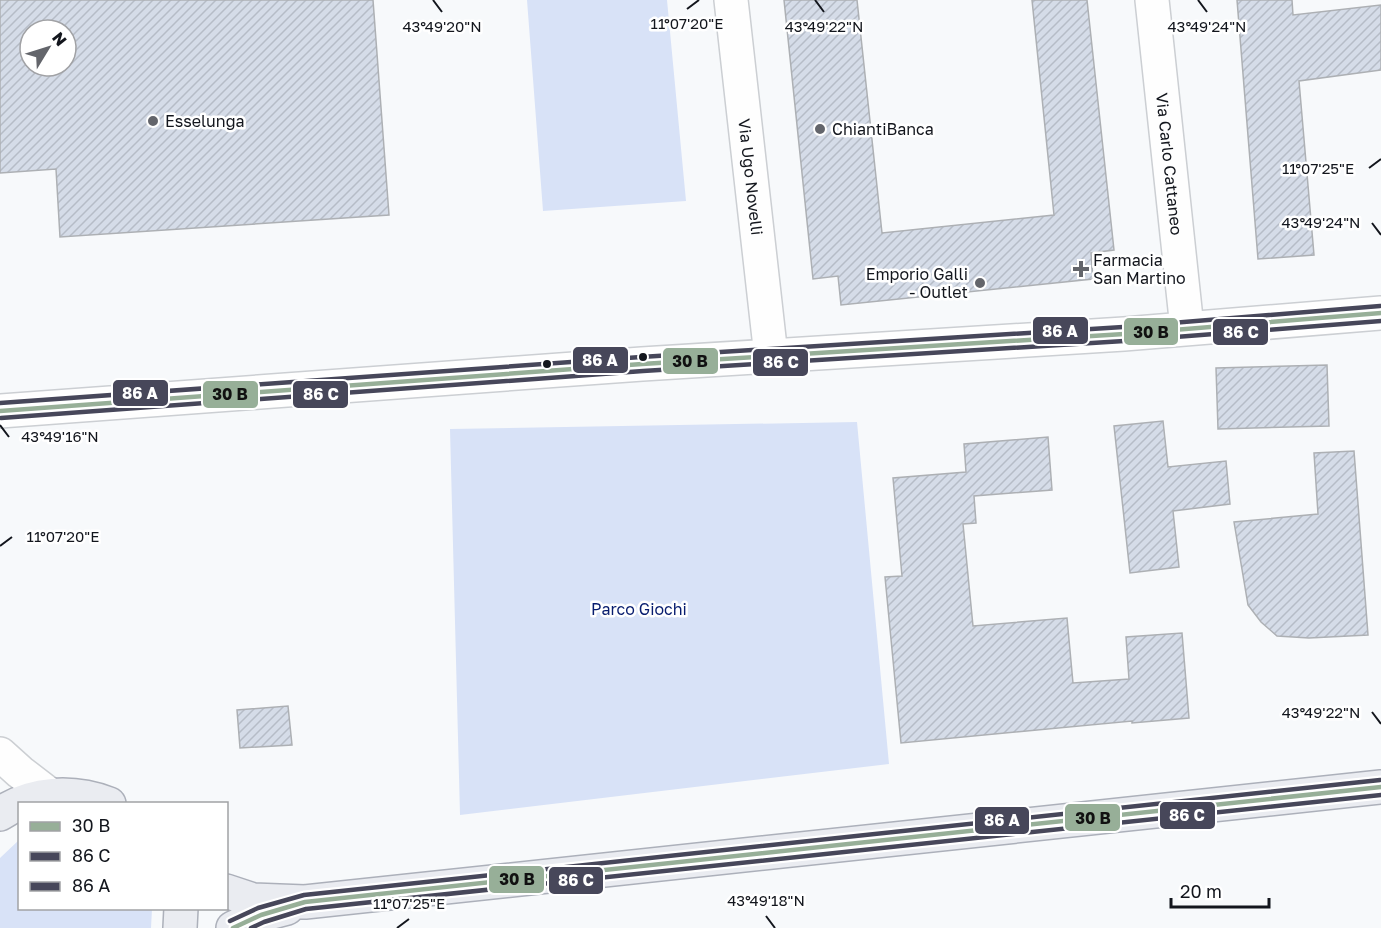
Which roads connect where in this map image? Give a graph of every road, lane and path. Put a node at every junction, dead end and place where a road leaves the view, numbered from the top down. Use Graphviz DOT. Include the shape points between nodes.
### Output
graph roads {
  1 [pos="731,0"];
  2 [pos="1152,0"];
  3 [pos="1381,313"];
  4 [pos="1187,328"];
  5 [pos="771,356"];
  6 [pos="0,411"];
  7 [pos="0,754"];
  8 [pos="1381,787"];
  9 [pos="50,795"];
  10 [pos="26,802"];
  11 [pos="103,802"];
  12 [pos="18,805"];
  13 [pos="0,814"];
  14 [pos="228,892"];
  15 [pos="305,902"];
  16 [pos="181,910"];
  17 [pos="180,928"];
  18 [pos="233,928"];
  1 -- 5 [label="street, Via Ugo Novelli"];
  2 -- 4 [label="street, Via Carlo Cattaneo"];
  3 -- 4 [label="street"];
  4 -- 5 [label="street"];
  5 -- 6 [label="street"];
  7 -- 9 [label="street"];
  8 -- 15 [label="main road"];
  9 -- 10 [label="main road"];
  9 -- 11 [label="main road"];
  12 -- 13 [label="main road"];
  14 -- 15 [label="main road" via="253,900"];
  15 -- 18 [label="main road"];
  16 -- 17 [label="main road"];
}
